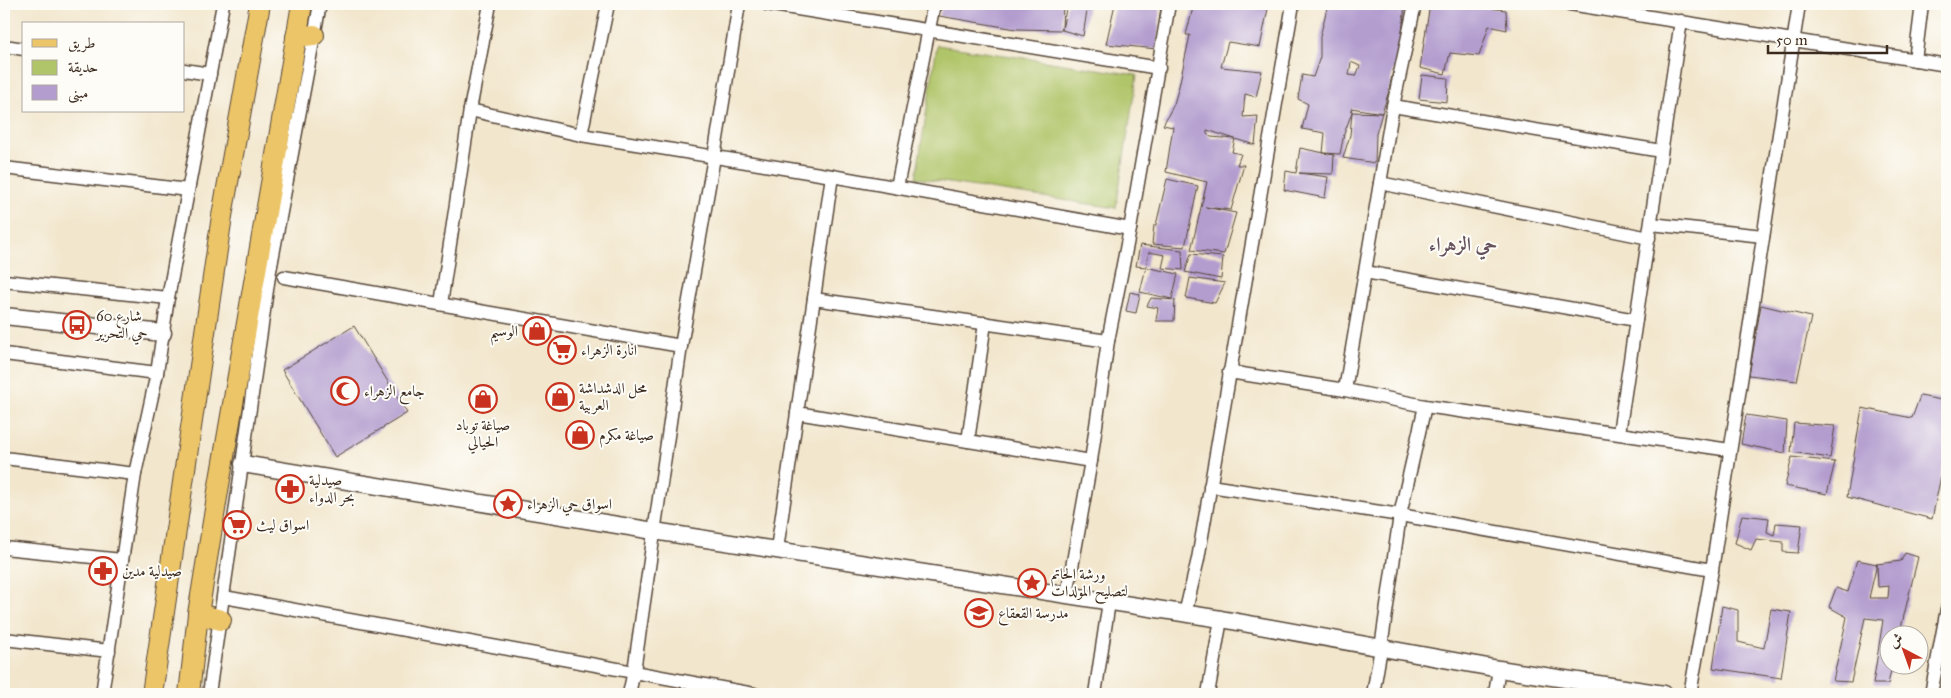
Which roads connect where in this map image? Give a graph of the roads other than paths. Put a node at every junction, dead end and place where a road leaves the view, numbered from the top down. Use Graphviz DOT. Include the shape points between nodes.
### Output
graph roads {
  1 [pos="223,4"];
  2 [pos="260,4"];
  3 [pos="302,4"];
  4 [pos="320,4"];
  5 [pos="490,4"];
  6 [pos="608,4"];
  7 [pos="739,4"];
  8 [pos="767,4"];
  9 [pos="934,4"];
  10 [pos="1169,4"];
  11 [pos="1293,4"];
  12 [pos="1415,4"];
  13 [pos="1570,4"];
  14 [pos="1798,4"];
  15 [pos="1922,4"];
  16 [pos="1681,21"];
  17 [pos="929,30"];
  18 [pos="305,36"];
  19 [pos="1793,41"];
  20 [pos="4,46"];
  21 [pos="22,49"];
  22 [pos="1915,60"];
  23 [pos="1947,65"];
  24 [pos="1159,68"];
  25 [pos="185,70"];
  26 [pos="210,74"];
  27 [pos="1393,106"];
  28 [pos="470,110"];
  29 [pos="581,135"];
  30 [pos="1662,151"];
  31 [pos="714,157"];
  32 [pos="4,168"];
  33 [pos="832,176"];
  34 [pos="1380,183"];
  35 [pos="897,187"];
  36 [pos="188,190"];
  37 [pos="1651,224"];
  38 [pos="1130,229"];
  39 [pos="1763,236"];
  40 [pos="1648,238"];
  41 [pos="1365,272"];
  42 [pos="284,277"];
  43 [pos="4,281"];
  44 [pos="168,298"];
  45 [pos="814,299"];
  46 [pos="441,304"];
  47 [pos="4,316"];
  48 [pos="1636,320"];
  49 [pos="985,323"];
  50 [pos="163,333"];
  51 [pos="1108,341"];
  52 [pos="681,346"];
  53 [pos="4,354"];
  54 [pos="1230,372"];
  55 [pos="157,373"];
  56 [pos="1345,390"];
  57 [pos="1424,406"];
  58 [pos="797,414"];
  59 [pos="1620,433"];
  60 [pos="968,441"];
  61 [pos="1730,450"];
  62 [pos="4,458"];
  63 [pos="1091,461"];
  64 [pos="243,464"];
  65 [pos="135,474"];
  66 [pos="1210,486"];
  67 [pos="1400,515"];
  68 [pos="654,532"];
  69 [pos="4,548"];
  70 [pos="777,549"];
  71 [pos="122,560"];
  72 [pos="1712,570"];
  73 [pos="1067,595"];
  74 [pos="224,597"];
  75 [pos="1109,602"];
  76 [pos="198,614"];
  77 [pos="1185,614"];
  78 [pos="1947,614"];
  79 [pos="1222,619"];
  80 [pos="221,620"];
  81 [pos="4,639"];
  82 [pos="1381,648"];
  83 [pos="109,650"];
  84 [pos="1499,669"];
  85 [pos="634,671"];
  86 [pos="102,694"];
  87 [pos="152,694"];
  88 [pos="189,694"];
  89 [pos="209,694"];
  90 [pos="629,694"];
  91 [pos="754,694"];
  92 [pos="1095,694"];
  93 [pos="1208,694"];
  94 [pos="1373,694"];
  95 [pos="1495,694"];
  96 [pos="1664,694"];
  97 [pos="1690,694"];
  98 [pos="1931,694"];
  1 -- 26 [label="street"];
  2 -- 87 [label="main road" via="222,216"];
  3 -- 18 [label="main road"];
  4 -- 18 [label="street"];
  5 -- 28 [label="street"];
  6 -- 29 [label="street"];
  7 -- 31 [label="street"];
  8 -- 17 [label="street"];
  9 -- 17 [label="street"];
  10 -- 24 [label="street"];
  11 -- 54 [label="street"];
  12 -- 27 [label="street"];
  13 -- 16 [label="street"];
  14 -- 19 [label="street"];
  15 -- 22 [label="street"];
  16 -- 19 [label="street"];
  16 -- 30 [label="street"];
  17 -- 24 [label="street"];
  17 -- 35 [label="street"];
  18 -- 64 [label="street"];
  18 -- 76 [label="main road" via="221,471"];
  19 -- 22 [label="street"];
  19 -- 39 [label="street"];
  20 -- 21 [label="street"];
  22 -- 23 [label="street"];
  24 -- 38 [label="street"];
  25 -- 26 [label="street"];
  26 -- 36 [label="street"];
  27 -- 30 [label="street"];
  27 -- 34 [label="street"];
  28 -- 29 [label="street"];
  28 -- 46 [label="street"];
  29 -- 31 [label="street"];
  30 -- 37 [label="street"];
  31 -- 33 [label="street"];
  31 -- 52 [label="street"];
  32 -- 36 [label="street"];
  33 -- 35 [label="street"];
  33 -- 45 [label="street"];
  34 -- 40 [label="street"];
  34 -- 41 [label="street"];
  35 -- 38 [label="street"];
  36 -- 44 [label="street"];
  37 -- 39 [label="street"];
  37 -- 40 [label="street"];
  38 -- 51 [label="street"];
  39 -- 61 [label="street"];
  40 -- 48 [label="street"];
  41 -- 48 [label="street"];
  41 -- 56 [label="street"];
  42 -- 46 [label="street"];
  43 -- 44 [label="street"];
  44 -- 50 [label="street"];
  45 -- 49 [label="street"];
  45 -- 58 [label="street"];
  46 -- 52 [label="street"];
  47 -- 50 [label="street"];
  48 -- 59 [label="street"];
  49 -- 51 [label="street"];
  49 -- 60 [label="street"];
  50 -- 55 [label="street"];
  51 -- 63 [label="street"];
  52 -- 68 [label="street"];
  53 -- 55 [label="street"];
  54 -- 56 [label="street"];
  54 -- 66 [label="street"];
  55 -- 65 [label="street"];
  56 -- 57 [label="street"];
  57 -- 59 [label="street"];
  57 -- 67 [label="street"];
  58 -- 60 [label="street"];
  58 -- 70 [label="street"];
  59 -- 61 [label="street"];
  60 -- 63 [label="street"];
  61 -- 72 [label="street"];
  62 -- 65 [label="street"];
  63 -- 73 [label="street"];
  64 -- 68 [label="street"];
  64 -- 74 [label="street"];
  65 -- 71 [label="street"];
  66 -- 67 [label="street"];
  66 -- 77 [label="street"];
  67 -- 72 [label="street"];
  67 -- 82 [label="street"];
  68 -- 70 [label="street"];
  68 -- 85 [label="street"];
  69 -- 71 [label="street"];
  70 -- 73 [label="street"];
  71 -- 83 [label="street"];
  72 -- 97 [label="street"];
  73 -- 75 [label="street"];
  74 -- 80 [label="street"];
  74 -- 85 [label="street"];
  75 -- 77 [label="street"];
  75 -- 92 [label="street"];
  76 -- 80 [label="main road"];
  76 -- 88 [label="main road"];
  77 -- 79 [label="street"];
  78 -- 98 [label="street"];
  79 -- 82 [label="street"];
  79 -- 93 [label="street"];
  80 -- 89 [label="street"];
  81 -- 83 [label="street"];
  82 -- 84 [label="street"];
  82 -- 94 [label="street"];
  83 -- 86 [label="street"];
  84 -- 95 [label="street"];
  84 -- 96 [label="street"];
  85 -- 90 [label="street"];
  85 -- 91 [label="street"];
}
